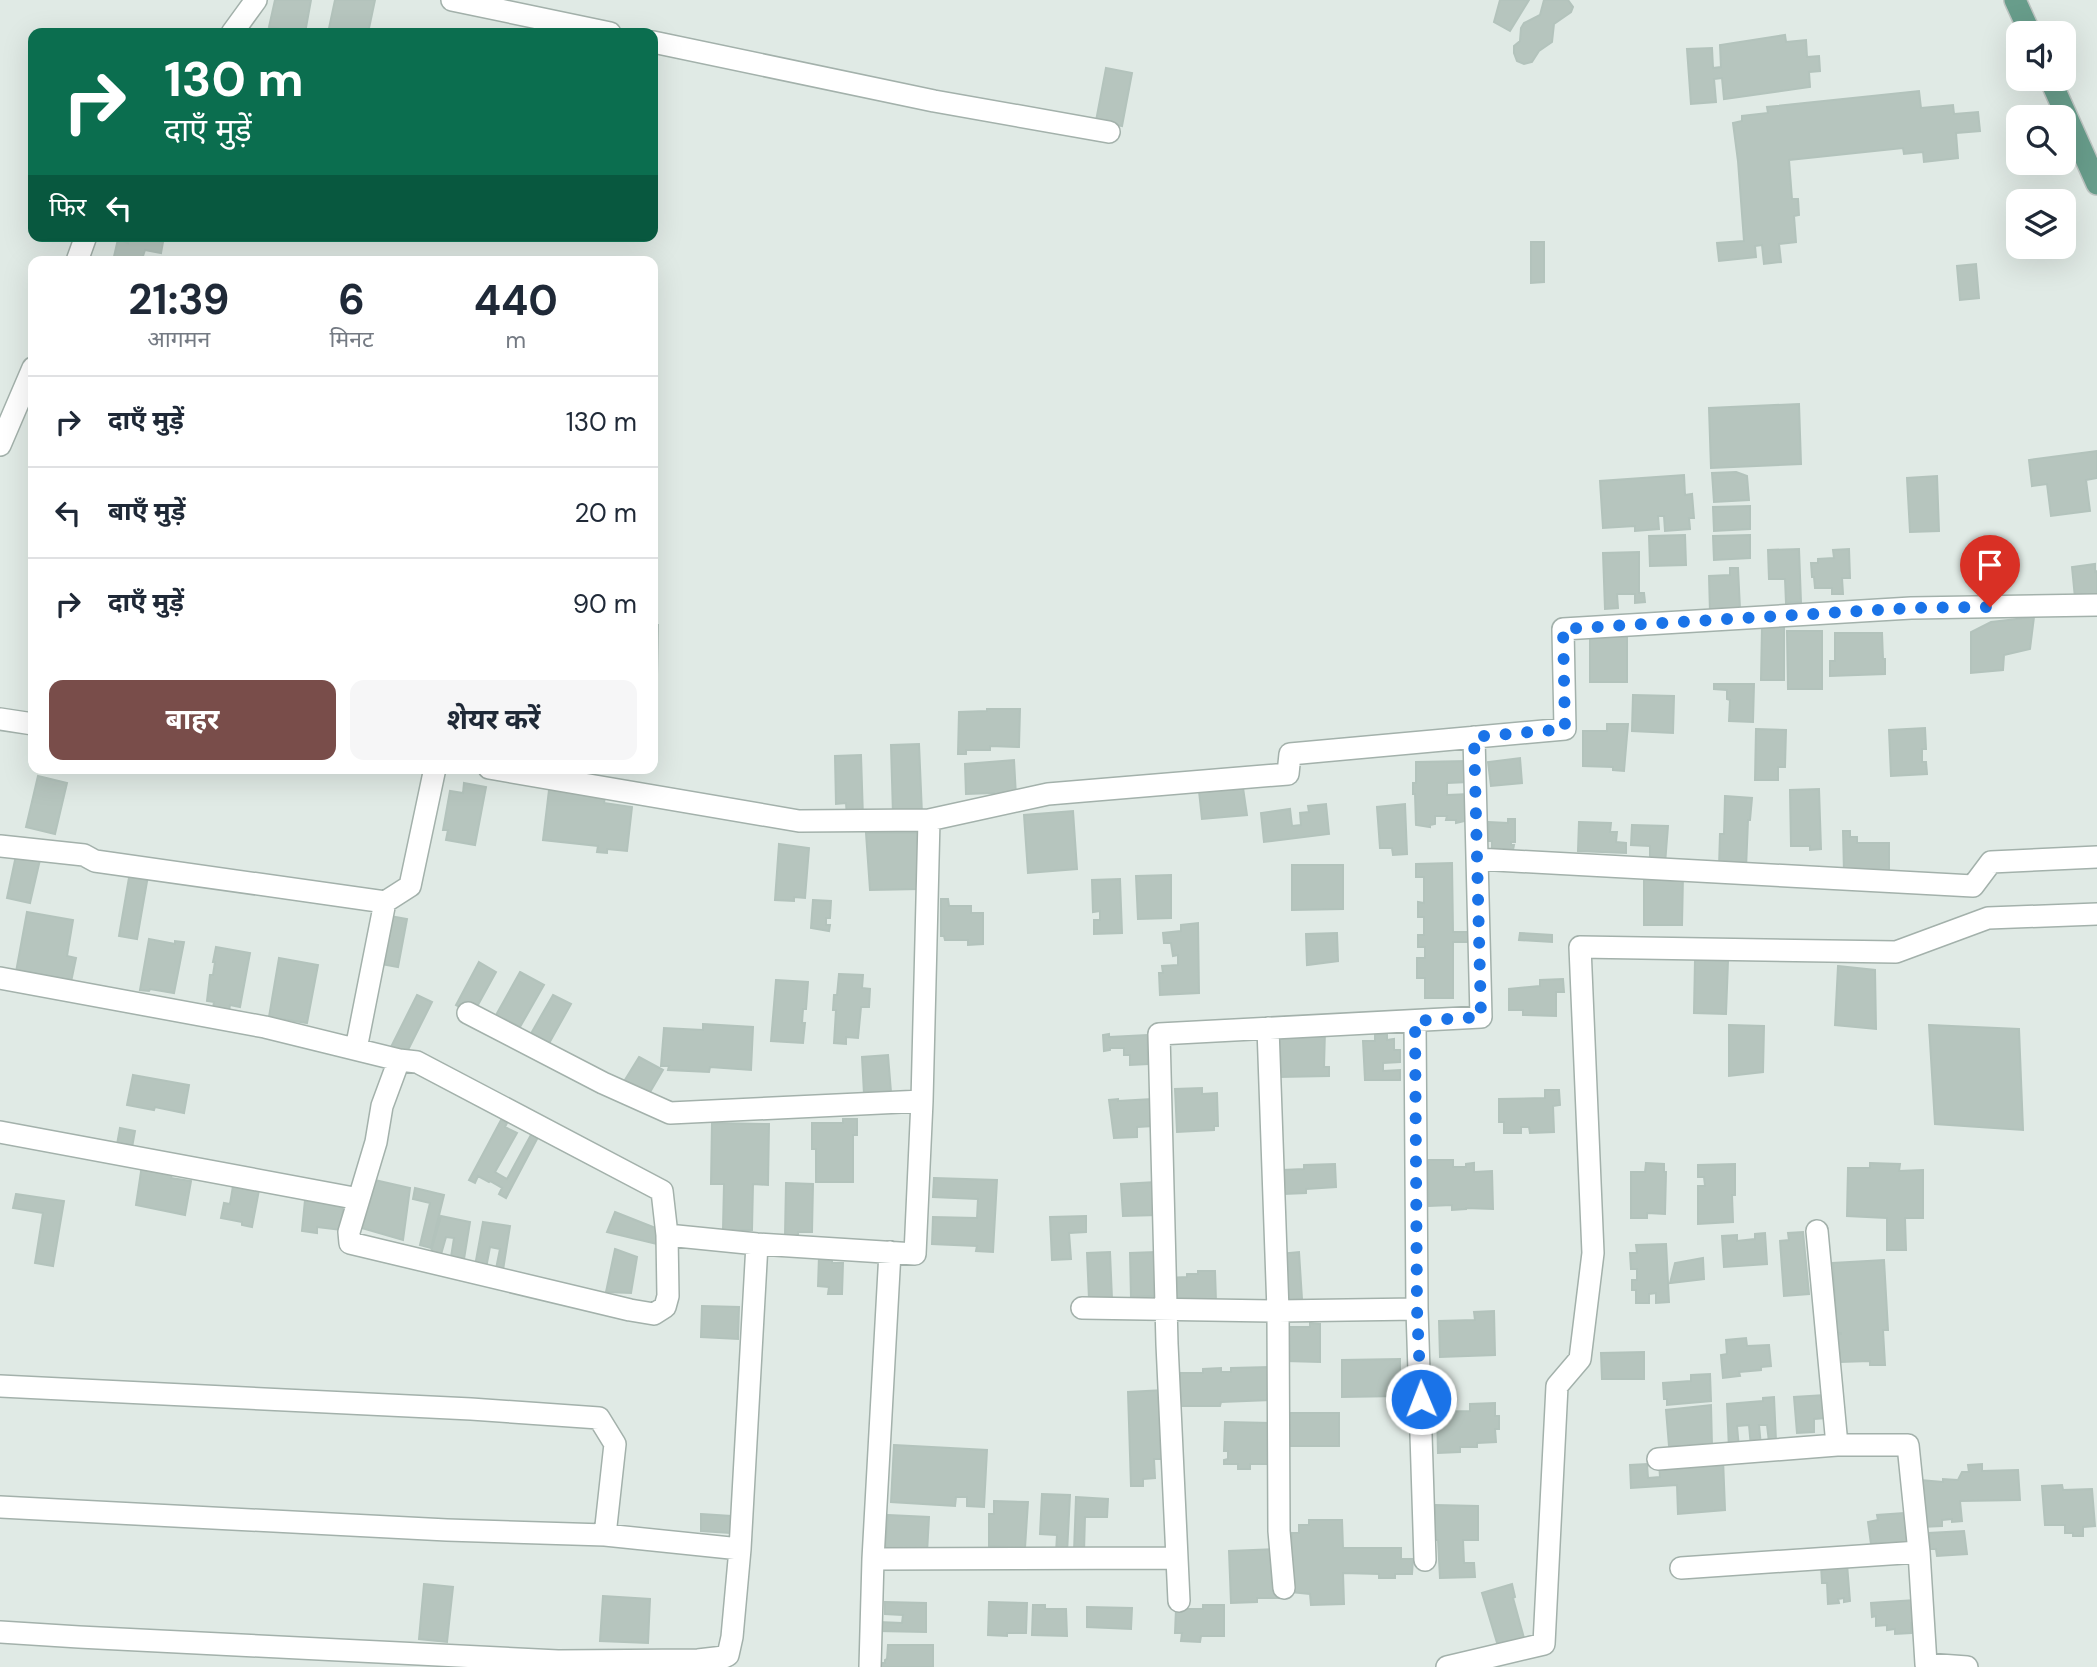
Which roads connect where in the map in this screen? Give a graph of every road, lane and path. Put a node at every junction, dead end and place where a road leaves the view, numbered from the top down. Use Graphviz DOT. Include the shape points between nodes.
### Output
graph roads {
  1 [pos="256,0"];
  2 [pos="452,0"];
  3 [pos="2015,0"];
  4 [pos="2025,21"];
  5 [pos="236,28"];
  6 [pos="586,28"];
  7 [pos="658,43"];
  8 [pos="2055,91"];
  9 [pos="1109,132"];
  10 [pos="2097,184"];
  11 [pos="28,380"];
  12 [pos="0,445"];
  13 [pos="2097,605"];
  14 [pos="0,719"];
  15 [pos="28,723"];
  16 [pos="1474,737"];
  17 [pos="434,774"];
  18 [pos="524,774"];
  19 [pos="929,820"];
  20 [pos="0,846"];
  21 [pos="2097,857"];
  22 [pos="1477,859"];
  23 [pos="385,902"];
  24 [pos="2097,914"];
  25 [pos="0,978"];
  26 [pos="468,1013"];
  27 [pos="1415,1021"];
  28 [pos="1268,1028"];
  29 [pos="356,1049"];
  30 [pos="399,1060"];
  31 [pos="922,1101"];
  32 [pos="0,1132"];
  33 [pos="359,1199"];
  34 [pos="1817,1231"];
  35 [pos="667,1235"];
  36 [pos="757,1244"];
  37 [pos="890,1252"];
  38 [pos="1082,1308"];
  39 [pos="1166,1309"];
  40 [pos="1417,1309"];
  41 [pos="1278,1311"];
  42 [pos="0,1386"];
  43 [pos="1837,1445"];
  44 [pos="1658,1459"];
  45 [pos="0,1507"];
  46 [pos="605,1535"];
  47 [pos="740,1549"];
  48 [pos="1919,1552"];
  49 [pos="1177,1558"];
  50 [pos="873,1559"];
  51 [pos="1425,1560"];
  52 [pos="1681,1569"];
  53 [pos="1284,1588"];
  54 [pos="1179,1601"];
  55 [pos="0,1632"];
  56 [pos="1489,1662"];
  57 [pos="557,1664"];
  58 [pos="870,1667"];
  59 [pos="1447,1667"];
  60 [pos="1967,1667"];
  1 -- 5 [label="street"];
  2 -- 6 [label="street"];
  3 -- 4 [label="main road"];
  7 -- 9 [label="street"];
  8 -- 10 [label="main road"];
  11 -- 12 [label="street"];
  13 -- 16 [label="street" via="1911,608 1563,629 1565,729"];
  14 -- 15 [label="street"];
  16 -- 19 [label="street" via="1290,754 1288,774 1048,794"];
  16 -- 22 [label="street"];
  17 -- 23 [label="street" via="410,886"];
  18 -- 19 [label="street" via="799,821"];
  19 -- 31 [label="street"];
  20 -- 23 [label="street"];
  21 -- 22 [label="street" via="1991,862 1973,886"];
  22 -- 27 [label="street" via="1481,1017"];
  23 -- 29 [label="street"];
  24 -- 56 [label="street" via="1987,918 1896,952 1580,947 1593,1253 1580,1360 1557,1386 1544,1644"];
  25 -- 29 [label="street" via="265,1027"];
  26 -- 31 [label="street" via="670,1113"];
  27 -- 28 [label="street"];
  27 -- 40 [label="street"];
  28 -- 39 [label="street" via="1159,1034"];
  28 -- 41 [label="street"];
  29 -- 30 [label="street"];
  30 -- 33 [label="street" via="382,1106"];
  30 -- 35 [label="street" via="417,1062 662,1191"];
  31 -- 37 [label="street" via="915,1254"];
  32 -- 33 [label="street"];
  33 -- 35 [label="street" via="350,1243 654,1314 665,1307 668,1296"];
  34 -- 43 [label="street"];
  35 -- 36 [label="street"];
  36 -- 37 [label="street"];
  36 -- 47 [label="street"];
  37 -- 50 [label="street"];
  38 -- 39 [label="street"];
  39 -- 41 [label="street"];
  39 -- 49 [label="street"];
  40 -- 41 [label="street"];
  40 -- 51 [label="street"];
  41 -- 53 [label="street" via="1279,1531"];
  42 -- 46 [label="street" via="599,1418 615,1444"];
  43 -- 44 [label="street"];
  43 -- 48 [label="street" via="1908,1445"];
  45 -- 46 [label="street"];
  46 -- 47 [label="street"];
  47 -- 57 [label="street" via="728,1655"];
  48 -- 52 [label="street"];
  48 -- 60 [label="street" via="1926,1664"];
  49 -- 50 [label="street"];
  49 -- 54 [label="street"];
  50 -- 58 [label="street"];
  55 -- 57 [label="street"];
  56 -- 59 [label="street"];
}
